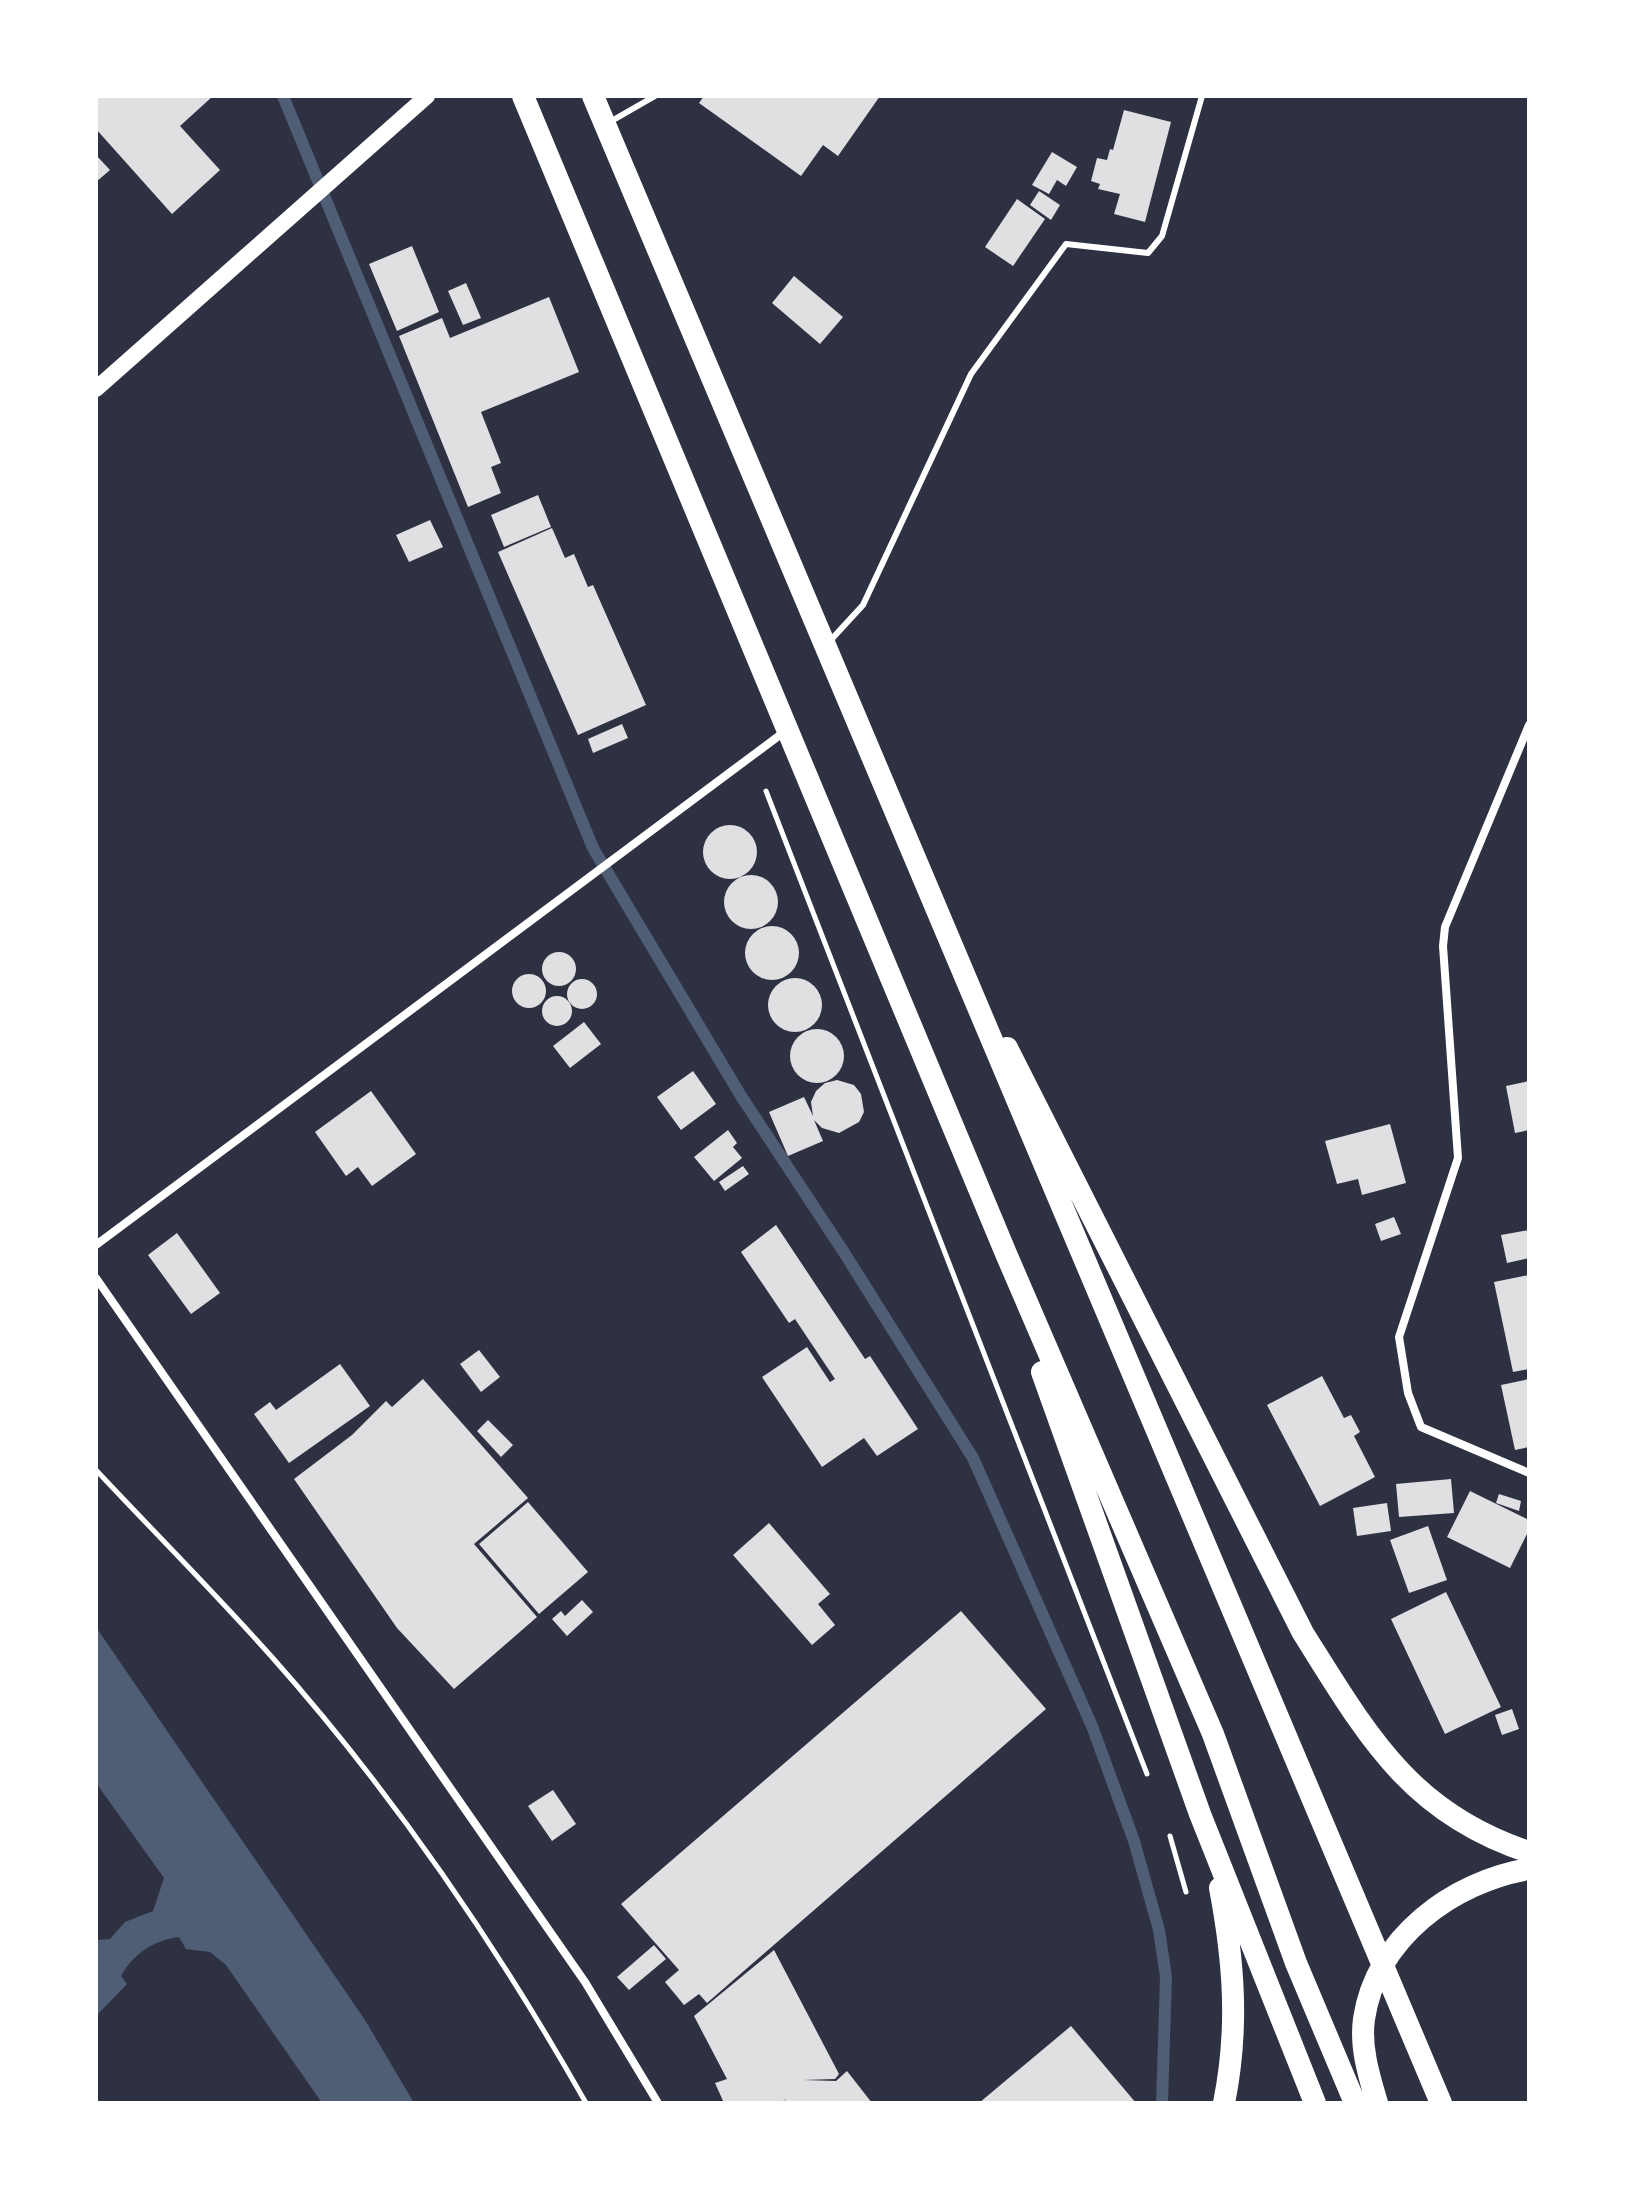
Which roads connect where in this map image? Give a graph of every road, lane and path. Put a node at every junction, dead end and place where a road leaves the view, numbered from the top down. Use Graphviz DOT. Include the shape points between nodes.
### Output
graph roads {
  1 [pos="427,96"];
  2 [pos="523,96"];
  3 [pos="593,96"];
  4 [pos="655,96"];
  5 [pos="1202,96"];
  6 [pos="605,125"];
  7 [pos="96,389"];
  8 [pos="826,645"];
  9 [pos="1529,725"];
  10 [pos="788,729"];
  11 [pos="766,791"];
  12 [pos="950,945"];
  13 [pos="96,1245"];
  14 [pos="1007,1256"];
  15 [pos="96,1278"];
  16 [pos="96,1470"];
  17 [pos="1529,1473"];
  18 [pos="1153,1788"];
  19 [pos="1200,1814"];
  20 [pos="1168,1829"];
  21 [pos="1529,1852"];
  22 [pos="1529,1869"];
  23 [pos="1187,1897"];
  24 [pos="1383,1964"];
  25 [pos="586,2103"];
  26 [pos="658,2103"];
  27 [pos="1224,2103"];
  28 [pos="1315,2103"];
  29 [pos="1355,2103"];
  30 [pos="1377,2103"];
  31 [pos="1441,2103"];
  1 -- 7 [label="main road"];
  2 -- 10 [label="highway"];
  3 -- 6 [label="highway"];
  4 -- 6 [label="lane"];
  5 -- 8 [label="lane" via="1162,236 1148,253 1066,244 971,374 863,605"];
  6 -- 8 [label="highway"];
  8 -- 12 [label="highway"];
  9 -- 17 [label="street" via="1445,927 1458,1158 1399,1337 1408,1393 1421,1427"];
  10 -- 13 [label="street"];
  10 -- 14 [label="highway"];
  11 -- 18 [label="path"];
  12 -- 21 [label="highway" via="1041,1108 1303,1633 1358,1720 1400,1774 1443,1812"];
  12 -- 24 [label="highway"];
  14 -- 19 [label="highway" via="1046,1383"];
  14 -- 29 [label="highway" via="1213,1734 1296,1963"];
  15 -- 26 [label="street" via="585,1982"];
  16 -- 25 [label="path" via="272,1657 397,1810 519,1984"];
  19 -- 27 [label="highway" via="1219,1882 1235,1991"];
  19 -- 28 [label="highway"];
  20 -- 23 [label="path"];
  22 -- 24 [label="highway" via="1458,1892 1420,1919"];
  24 -- 30 [label="highway" via="1371,1986 1363,2022 1366,2065"];
  24 -- 31 [label="highway"];
}
